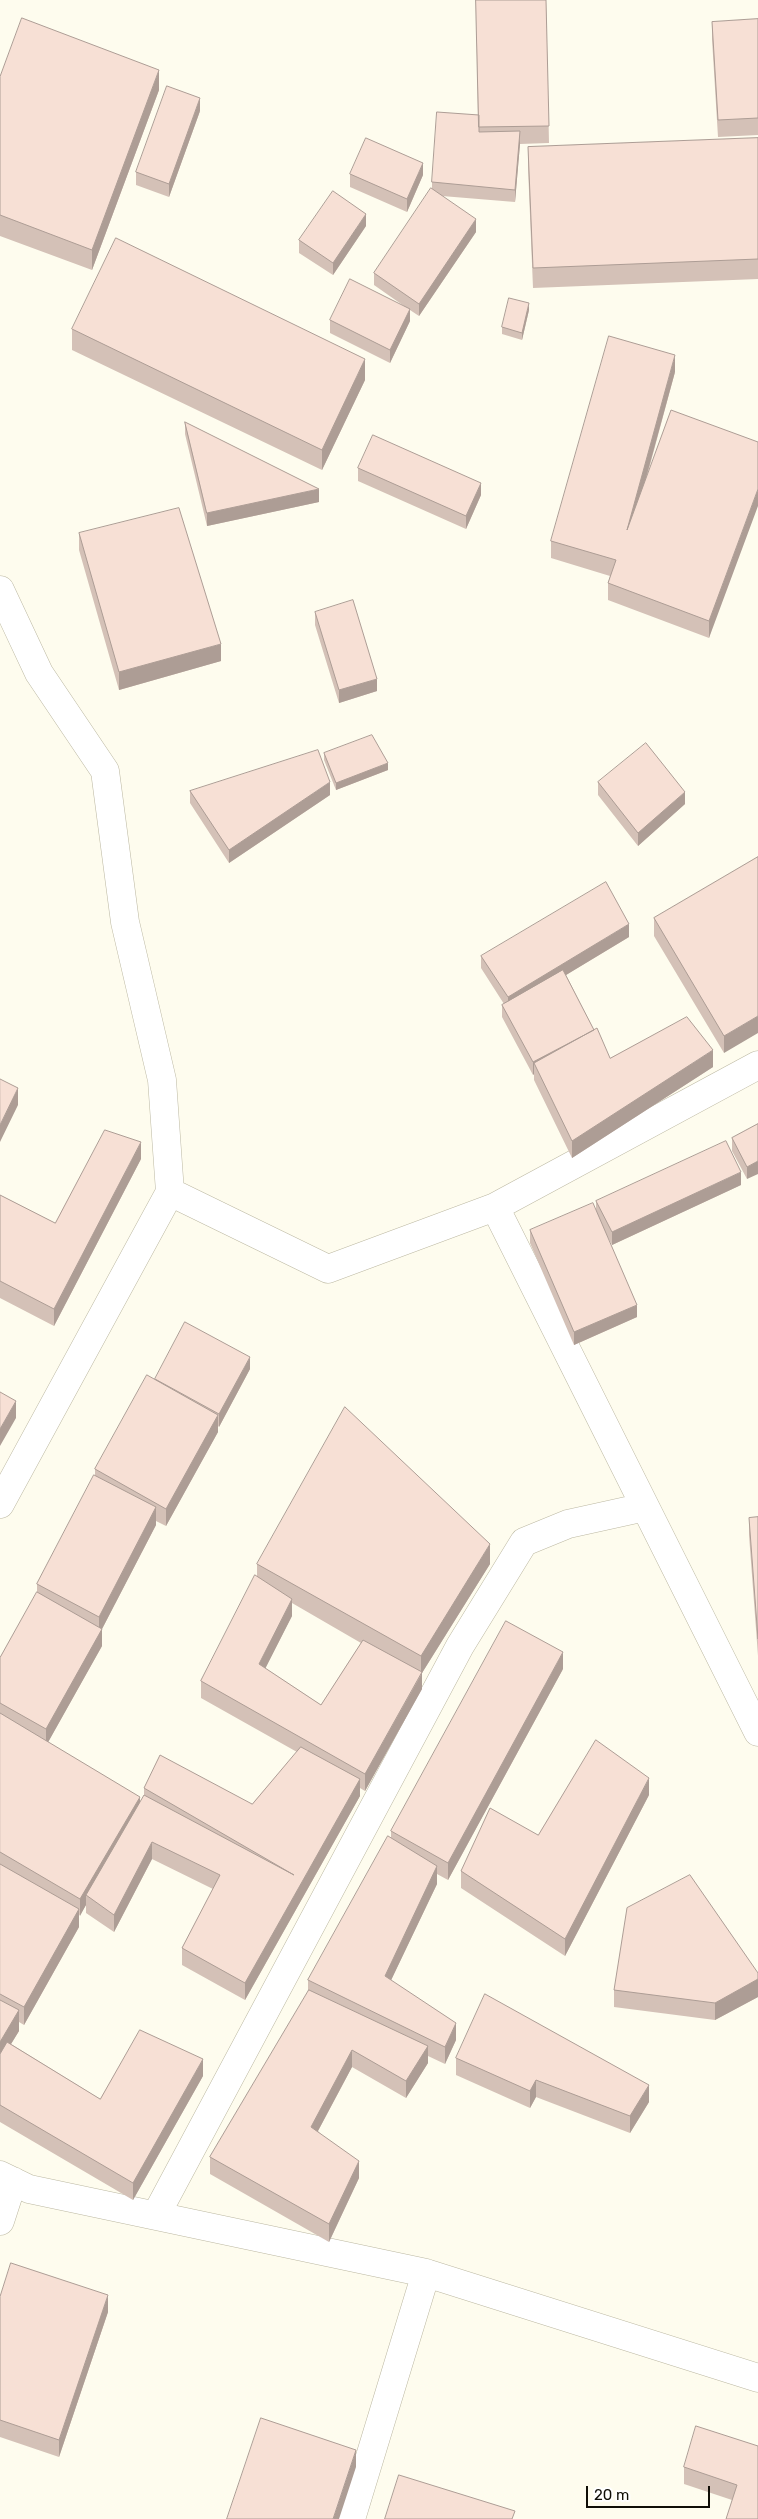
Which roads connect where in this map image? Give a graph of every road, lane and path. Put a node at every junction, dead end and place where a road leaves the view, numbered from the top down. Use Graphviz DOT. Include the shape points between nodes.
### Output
graph roads {
  1 [pos="0,590"];
  2 [pos="758,1065"];
  3 [pos="170,1192"];
  4 [pos="495,1207"];
  5 [pos="0,1504"];
  6 [pos="645,1507"];
  7 [pos="758,1732"];
  8 [pos="7,2178"];
  9 [pos="156,2216"];
  10 [pos="0,2221"];
  11 [pos="426,2273"];
  12 [pos="758,2378"];
  13 [pos="351,2519"];
  1 -- 3 [label="street" via="39,674 105,771 125,922 162,1080"];
  2 -- 4 [label="street"];
  3 -- 4 [label="street" via="328,1269"];
  3 -- 5 [label="street"];
  4 -- 6 [label="street"];
  6 -- 7 [label="street"];
  6 -- 9 [label="street" via="568,1524 524,1542 460,1646"];
  8 -- 9 [label="street" via="29,2189"];
  8 -- 10 [label="street"];
  9 -- 11 [label="street"];
  11 -- 12 [label="street"];
  11 -- 13 [label="street"];
}
